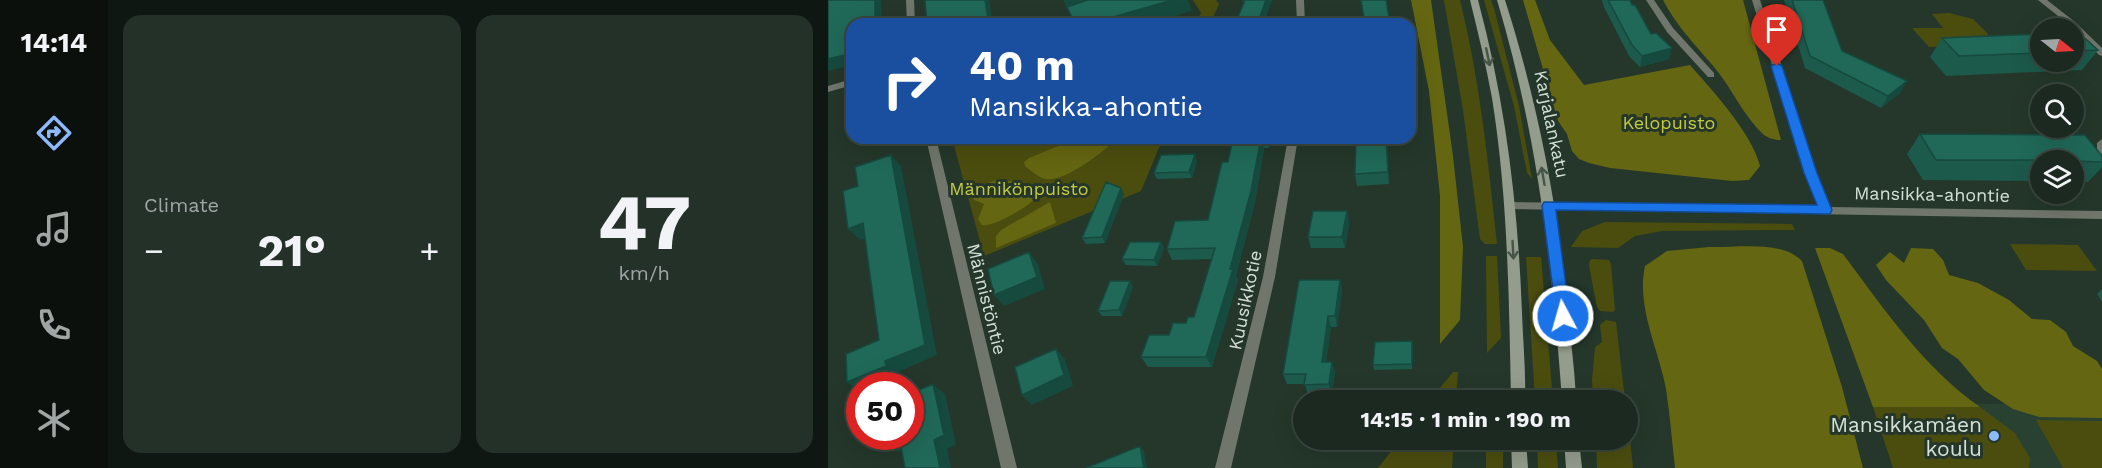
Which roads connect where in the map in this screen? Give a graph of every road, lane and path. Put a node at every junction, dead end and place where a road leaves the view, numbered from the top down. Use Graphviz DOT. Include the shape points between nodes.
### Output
graph roads {
  1 [pos="910,0"];
  2 [pos="1300,0"];
  3 [pos="1474,0"];
  4 [pos="1501,0"];
  5 [pos="1650,0"];
  6 [pos="1756,0"];
  7 [pos="2042,0"];
  8 [pos="1099,9"];
  9 [pos="911,18"];
  10 [pos="1071,18"];
  11 [pos="1301,18"];
  12 [pos="2102,53"];
  13 [pos="1710,75"];
  14 [pos="846,84"];
  15 [pos="828,89"];
  16 [pos="932,144"];
  17 [pos="1292,144"];
  18 [pos="2102,144"];
  19 [pos="2102,159"];
  20 [pos="1510,206"];
  21 [pos="1548,206"];
  22 [pos="1826,210"];
  23 [pos="2102,215"];
  24 [pos="1518,390"];
  25 [pos="1568,390"];
  26 [pos="1519,450"];
  27 [pos="1573,450"];
  28 [pos="1009,468"];
  29 [pos="1223,468"];
  30 [pos="1520,468"];
  31 [pos="1574,468"];
  1 -- 9 [label="street"];
  2 -- 11 [label="street"];
  3 -- 20 [label="main road, one-way" via="1502,120"];
  21 -- 4 [label="main road, Karjalankatu, one-way" via="1525,86"];
  5 -- 13 [label="street" via="1670,30"];
  6 -- 22 [label="street"];
  7 -- 12 [label="street"];
  8 -- 10 [label="street"];
  14 -- 15 [label="street"];
  16 -- 28 [label="street, Männistöntie"];
  17 -- 29 [label="street, Kuusikkotie" via="1269,277"];
  18 -- 19 [label="street"];
  20 -- 21 [label="street, Mansikka-ahontie"];
  20 -- 24 [label="main road, one-way"];
  21 -- 22 [label="street, Mansikka-ahontie"];
  21 -- 25 [label="main road, Karjalankatu"];
  22 -- 23 [label="street, Mansikka-ahontie"];
  26 -- 30 [label="main road"];
  27 -- 31 [label="main road"];
}
